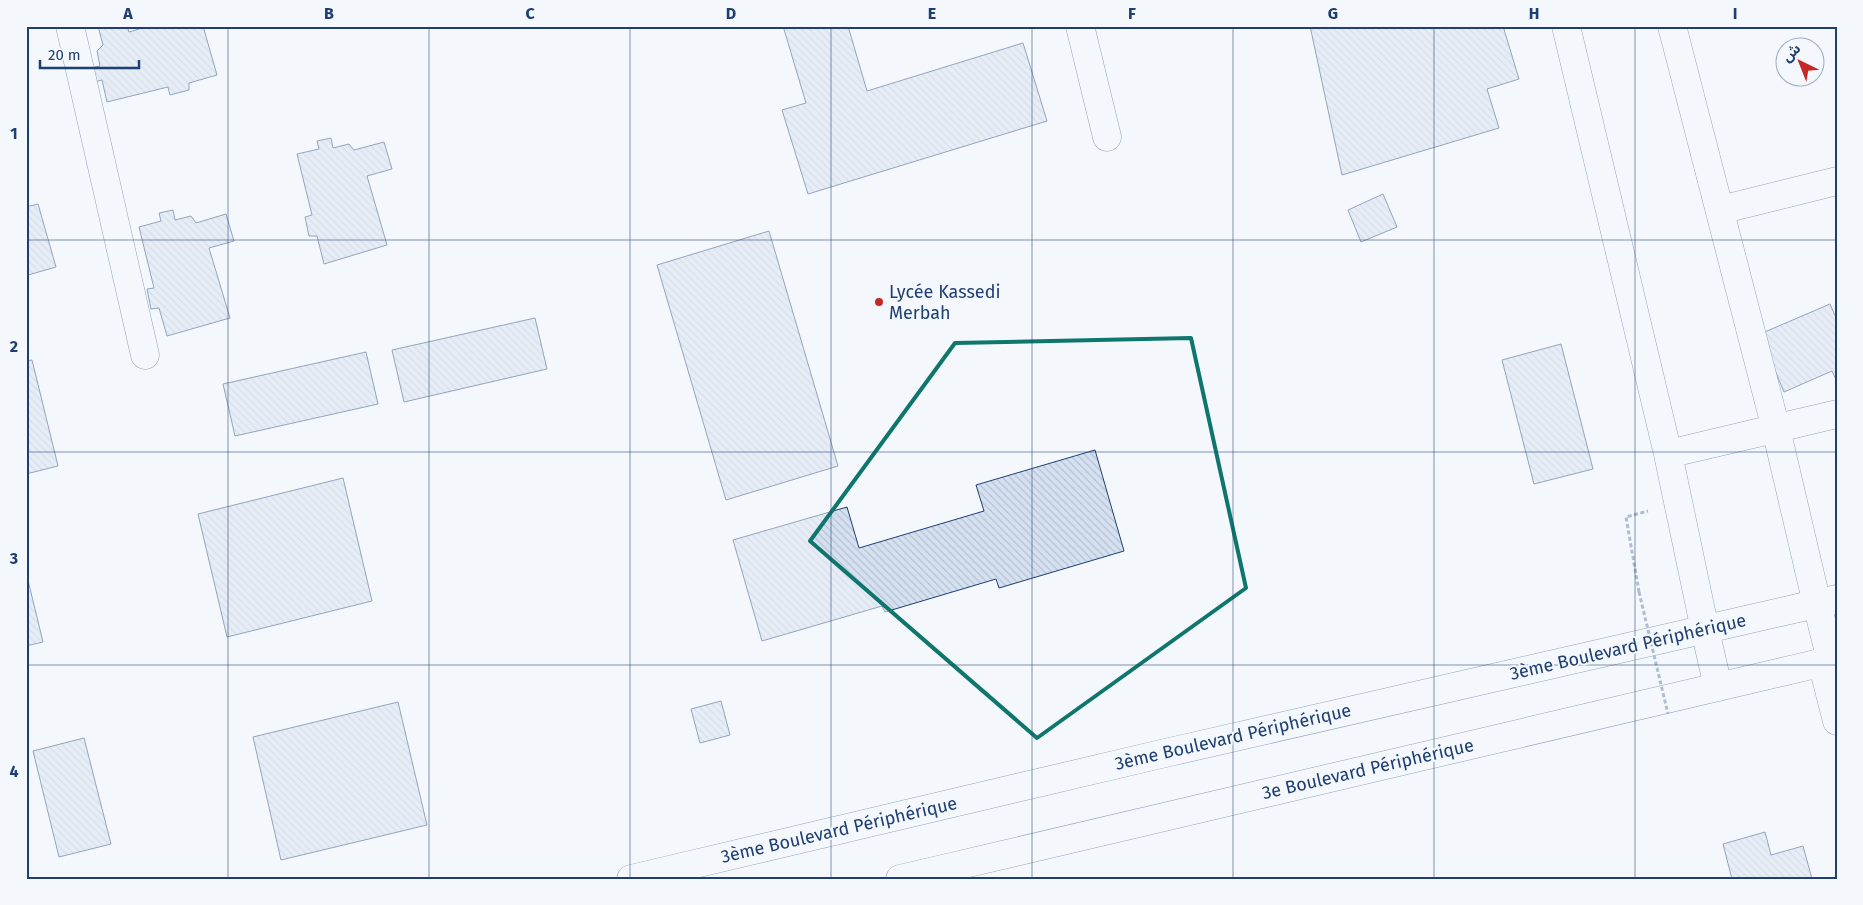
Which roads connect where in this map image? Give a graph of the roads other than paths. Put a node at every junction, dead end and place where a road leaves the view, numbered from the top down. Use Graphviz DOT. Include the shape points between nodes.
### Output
graph roads {
  1 [pos="70,26"];
  2 [pos="1080,26"];
  3 [pos="1566,26"];
  4 [pos="1672,26"];
  5 [pos="1107,137"];
  6 [pos="1837,181"];
  7 [pos="1720,210"];
  8 [pos="145,355"];
  9 [pos="1837,414"];
  10 [pos="1776,429"];
  11 [pos="1668,454"];
  12 [pos="1827,601"];
  13 [pos="1705,630"];
  14 [pos="1830,660"];
  15 [pos="1718,687"];
  16 [pos="1837,721"];
  17 [pos="631,879"];
  18 [pos="900,879"];
  1 -- 8 [label="main road"];
  2 -- 5 [label="main road"];
  3 -- 11 [label="main road"];
  4 -- 7 [label="main road"];
  6 -- 7 [label="main road"];
  7 -- 10 [label="main road"];
  9 -- 10 [label="main road"];
  10 -- 11 [label="main road"];
  10 -- 12 [label="main road"];
  11 -- 13 [label="main road"];
  12 -- 13 [label="main road, 3ème Boulevard Périphérique"];
  12 -- 14 [label="main road"];
  13 -- 15 [label="main road"];
  13 -- 17 [label="main road, 3ème Boulevard Périphérique"];
  14 -- 15 [label="main road, 3e Boulevard Périphérique"];
  14 -- 16 [label="main road"];
  15 -- 18 [label="main road, 3e Boulevard Périphérique"];
}
